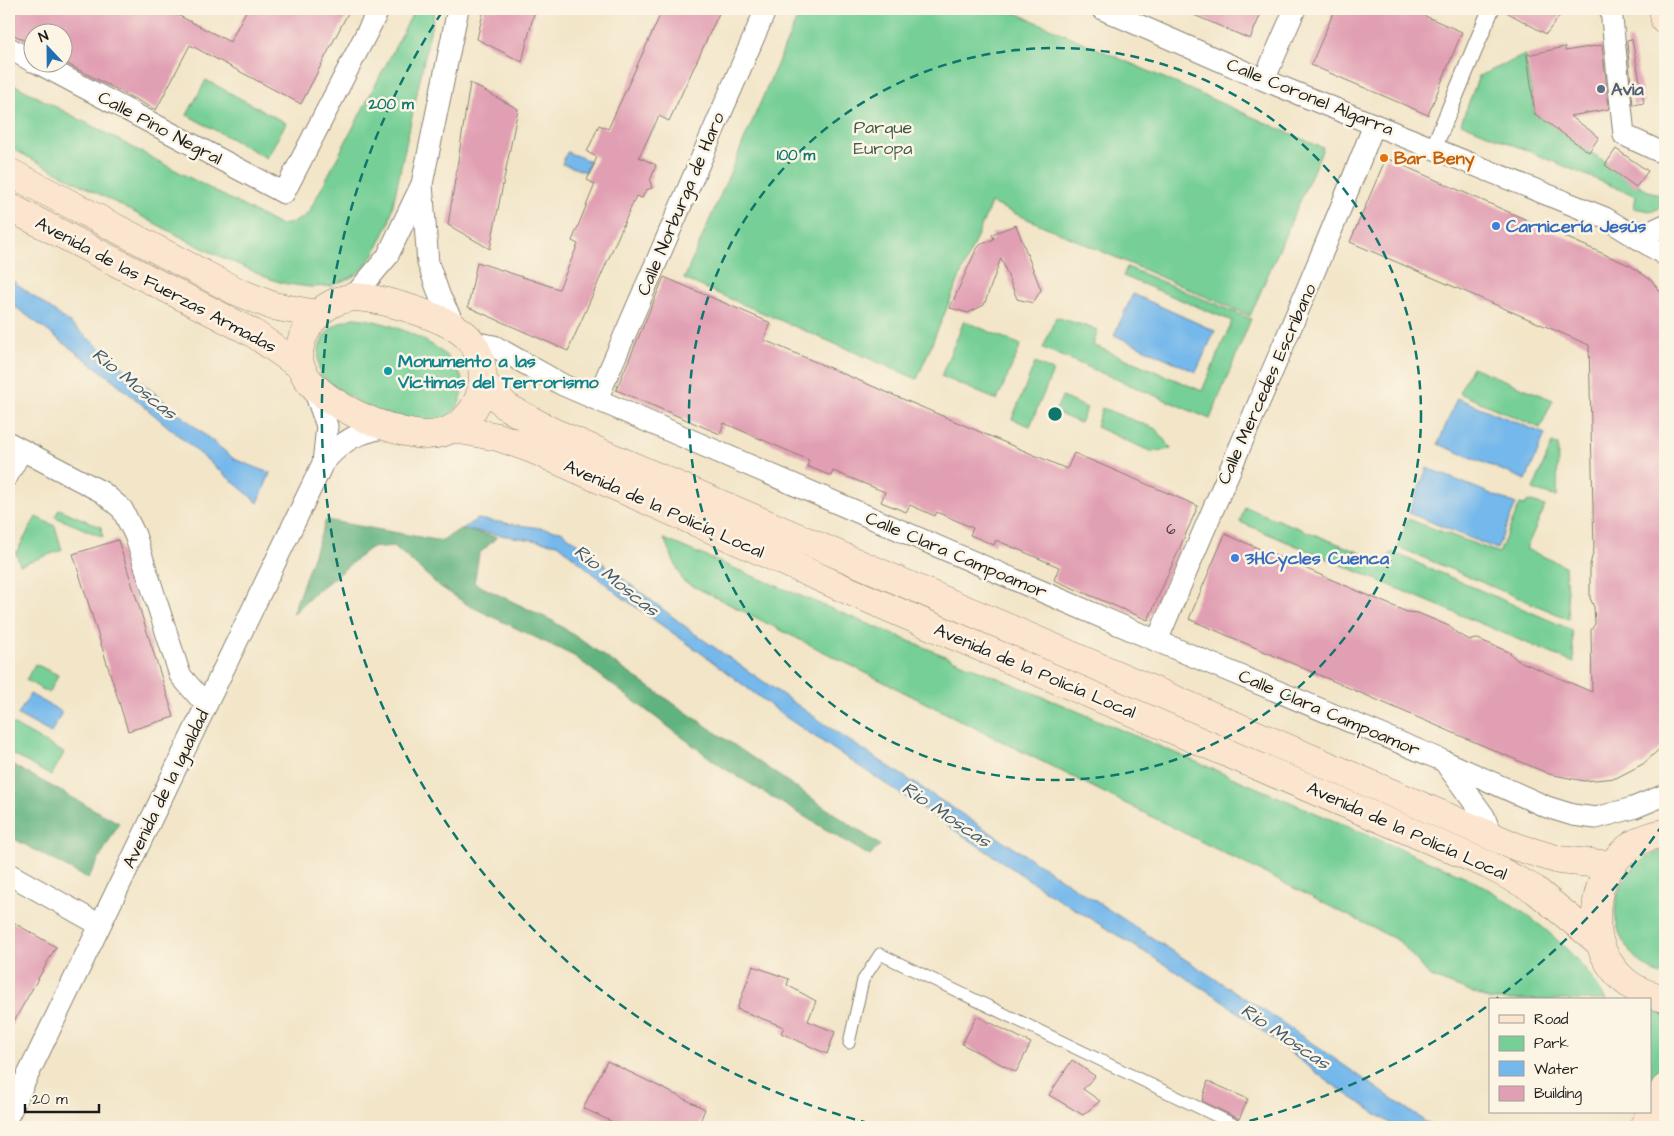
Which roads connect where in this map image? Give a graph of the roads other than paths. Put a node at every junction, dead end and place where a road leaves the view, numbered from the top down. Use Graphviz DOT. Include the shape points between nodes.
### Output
graph roads {
  1 [pos="379,9"];
  2 [pos="458,9"];
  3 [pos="766,9"];
  4 [pos="1102,9"];
  5 [pos="1295,9"];
  6 [pos="1491,9"];
  7 [pos="1611,9"];
  8 [pos="1663,9"];
  9 [pos="1665,21"];
  10 [pos="9,48"];
  11 [pos="22,55"];
  12 [pos="53,72"];
  13 [pos="1264,80"];
  14 [pos="1374,125"];
  15 [pos="1434,147"];
  16 [pos="1665,154"];
  17 [pos="9,172"];
  18 [pos="422,184"];
  19 [pos="9,207"];
  20 [pos="1665,225"];
  21 [pos="1629,233"];
  22 [pos="1665,255"];
  23 [pos="353,297"];
  24 [pos="316,314"];
  25 [pos="464,335"];
  26 [pos="307,377"];
  27 [pos="483,382"];
  28 [pos="597,399"];
  29 [pos="388,426"];
  30 [pos="455,428"];
  31 [pos="16,447"];
  32 [pos="323,463"];
  33 [pos="9,478"];
  34 [pos="1157,641"];
  35 [pos="206,705"];
  36 [pos="1444,761"];
  37 [pos="1665,795"];
  38 [pos="1664,831"];
  39 [pos="1491,835"];
  40 [pos="1612,865"];
  41 [pos="9,874"];
  42 [pos="100,925"];
  43 [pos="1600,943"];
  44 [pos="1627,990"];
  45 [pos="1665,998"];
  46 [pos="849,1043"];
  47 [pos="1665,1088"];
  48 [pos="1652,1111"];
  49 [pos="9,1114"];
  50 [pos="1632,1114"];
  51 [pos="1650,1114"];
  52 [pos="1240,1127"];
  53 [pos="1631,1127"];
  54 [pos="1643,1127"];
  1 -- 12 [label="street, Calle Pino Negral" via="284,193"];
  2 -- 18 [label="street"];
  3 -- 28 [label="street, Calle Norburga de Haro"];
  4 -- 13 [label="street, Calle Coronel Algarra"];
  5 -- 13 [label="street"];
  6 -- 15 [label="street"];
  7 -- 16 [label="street" via="1624,135"];
  8 -- 9 [label="main road"];
  10 -- 11 [label="street, Calle Pino Negral"];
  13 -- 14 [label="street, Calle Coronel Algarra"];
  14 -- 15 [label="street, Calle Coronel Algarra"];
  14 -- 34 [label="street, Calle Mercedes Escribano" via="1318,267"];
  15 -- 21 [label="street, Calle Coronel Algarra" via="1605,218"];
  17 -- 24 [label="main road, Avenida de las Fuerzas Armadas" via="236,291 273,306"];
  18 -- 23 [label="street" via="387,256"];
  18 -- 25 [label="street" via="428,263 440,297"];
  19 -- 26 [label="main road, Avenida de las Fuerzas Armadas" via="253,333"];
  20 -- 21 [label="street" via="1652,231"];
  21 -- 22 [label="street, Calle Coronel Algarra"];
  23 -- 24 [label="main road" via="337,300"];
  23 -- 25 [label="main road" via="368,297 400,305"];
  24 -- 26 [label="main road" via="301,344 299,356"];
  25 -- 27 [label="main road" via="479,358"];
  25 -- 28 [label="street, Calle Clara Campoamor" via="494,346 563,385"];
  26 -- 29 [label="main road" via="349,411"];
  26 -- 32 [label="street, Avenida de la Igualdad" via="327,426"];
  27 -- 30 [label="main road" via="477,401 466,419"];
  27 -- 39 [label="main road, Avenida de la Policía Local" via="507,407 551,431"];
  28 -- 34 [label="street, Calle Clara Campoamor"];
  29 -- 30 [label="main road" via="437,435"];
  29 -- 32 [label="street, Avenida de la Igualdad" via="343,441"];
  30 -- 43 [label="main road, Avenida de la Policía Local" via="498,437 532,449 845,589 1488,865 1534,889"];
  31 -- 33 [label="street"];
  31 -- 35 [label="street" via="102,492 122,509 136,535 180,675"];
  32 -- 35 [label="street, Avenida de la Igualdad"];
  34 -- 36 [label="street, Calle Clara Campoamor"];
  35 -- 42 [label="street, Avenida de la Igualdad"];
  36 -- 37 [label="street, Calle Clara Campoamor" via="1547,807 1586,818 1615,814"];
  36 -- 39 [label="street" via="1484,816"];
  38 -- 40 [label="main road" via="1634,845"];
  39 -- 40 [label="main road, Avenida de la Policía Local" via="1538,856"];
  40 -- 43 [label="main road" via="1602,881 1595,908 1595,926"];
  41 -- 42 [label="street"];
  42 -- 49 [label="street, Avenida de la Igualdad"];
  43 -- 44 [label="main road"];
  44 -- 45 [label="main road"];
  46 -- 52 [label="lane" via="863,980 880,954"];
  47 -- 48 [label="main road"];
  50 -- 53 [label="main road"];
  51 -- 54 [label="main road"];
}
